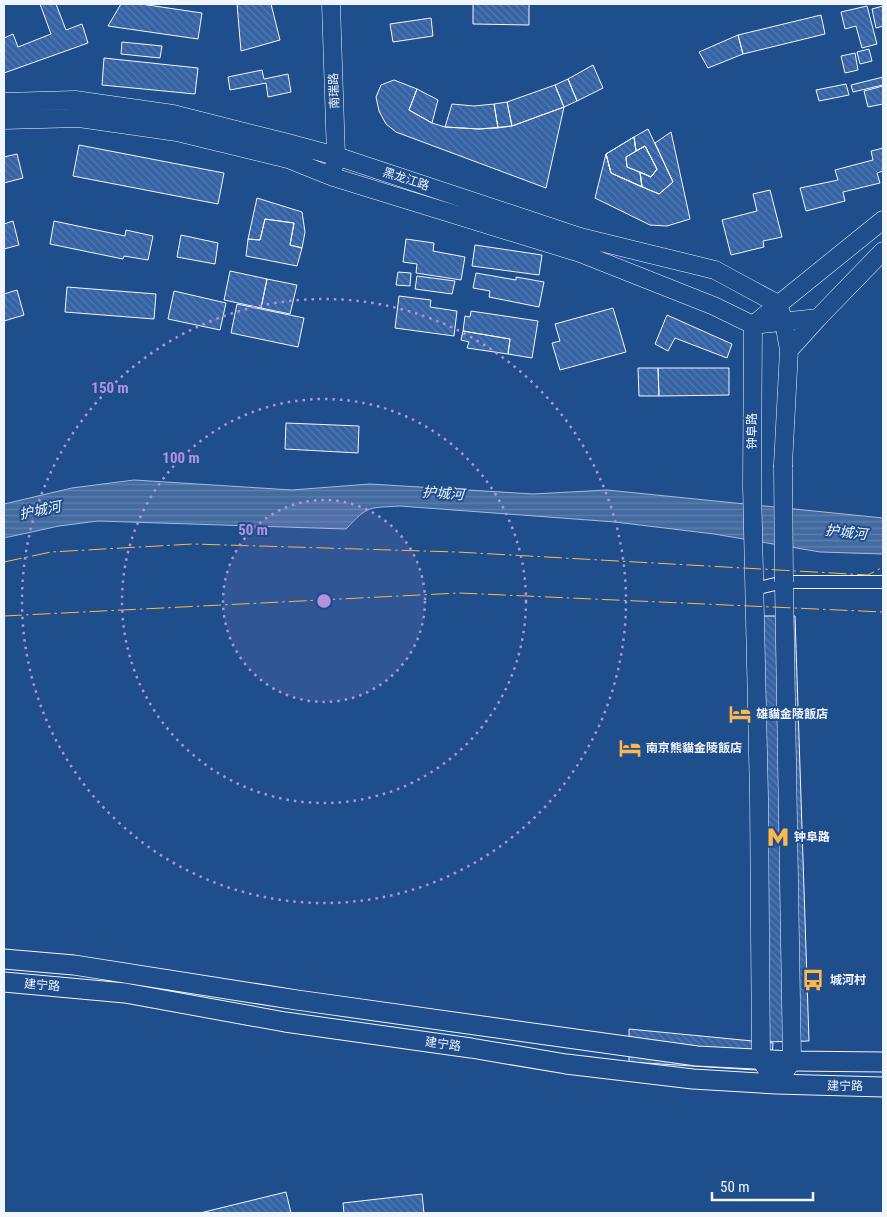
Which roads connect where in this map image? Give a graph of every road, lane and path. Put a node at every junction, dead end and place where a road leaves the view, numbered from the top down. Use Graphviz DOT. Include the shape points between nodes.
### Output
graph roads {
  1 [pos="331,4"];
  2 [pos="4,102"];
  3 [pos="4,120"];
  4 [pos="336,156"];
  5 [pos="333,177"];
  6 [pos="883,220"];
  7 [pos="883,251"];
  8 [pos="778,304"];
  9 [pos="818,318"];
  10 [pos="784,322"];
  11 [pos="753,325"];
  12 [pos="789,350"];
  13 [pos="784,582"];
  14 [pos="883,582"];
  15 [pos="754,589"];
  16 [pos="4,959"];
  17 [pos="4,982"];
  18 [pos="761,1060"];
  19 [pos="792,1061"];
  20 [pos="883,1062"];
  21 [pos="776,1084"];
  22 [pos="883,1087"];
  1 -- 4 [label="main road, 南瑞路"];
  2 -- 4 [label="main road, 黑龙江路" via="75,100 173,114"];
  3 -- 5 [label="main road, 黑龙江路" via="79,118 177,132 288,159"];
  4 -- 5 [label="main road, 南瑞路"];
  4 -- 8 [label="main road, 黑龙江路" via="580,237 715,270"];
  5 -- 11 [label="main road, 黑龙江路" via="580,253 714,306"];
  6 -- 8 [label="main road"];
  7 -- 9 [label="main road"];
  8 -- 10 [label="main road"];
  8 -- 11 [label="main road"];
  9 -- 10 [label="main road"];
  9 -- 12 [label="main road"];
  10 -- 11 [label="main road"];
  10 -- 12 [label="main road"];
  11 -- 15 [label="main road, 钟阜路"];
  12 -- 13 [label="main road, bridge" via="783,465"];
  13 -- 14 [label="street"];
  13 -- 15 [label="street"];
  13 -- 19 [label="main road"];
  15 -- 18 [label="main road, 钟阜路"];
  16 -- 18 [label="main road, 建宁路" via="74,965 697,1056"];
  17 -- 21 [label="main road, 建宁路" via="125,993 285,1022 566,1064 693,1079"];
  18 -- 19 [label="main road, 建宁路"];
  18 -- 21 [label="main road"];
  19 -- 20 [label="main road, 建宁路"];
  19 -- 21 [label="main road"];
  21 -- 22 [label="main road, 建宁路"];
}
